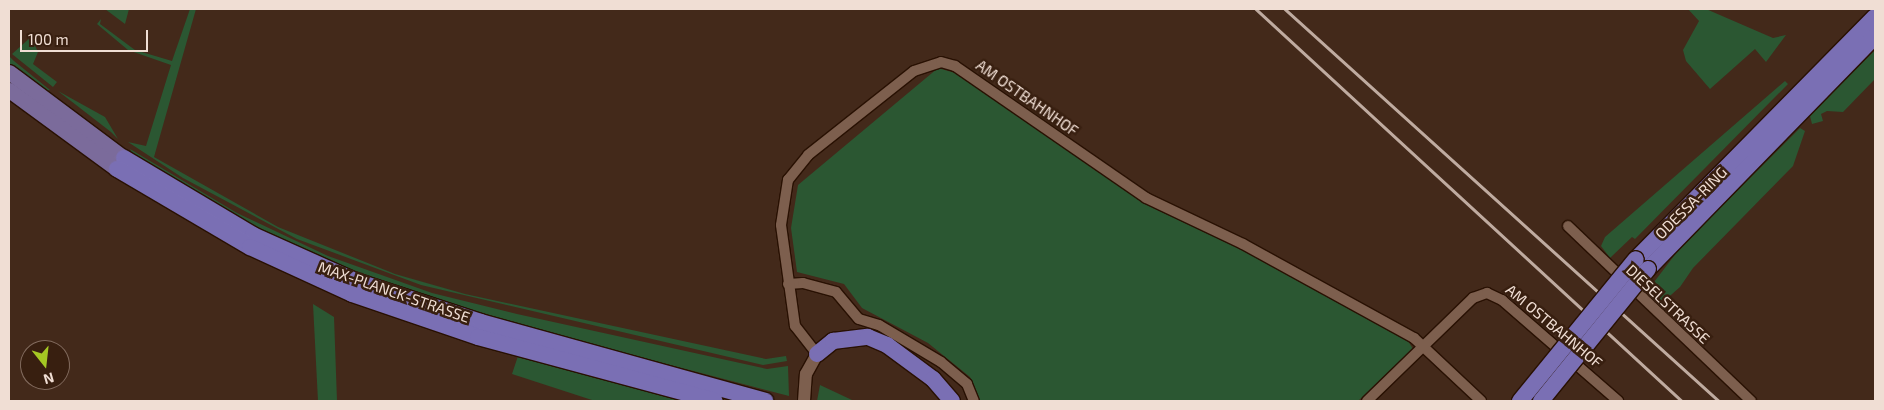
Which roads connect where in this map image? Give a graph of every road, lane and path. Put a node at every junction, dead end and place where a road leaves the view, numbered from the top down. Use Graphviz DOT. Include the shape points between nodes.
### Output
graph roads {
  1 [pos="1875,17"];
  2 [pos="1875,36"];
  3 [pos="9,72"];
  4 [pos="9,90"];
  5 [pos="120,164"];
  6 [pos="1568,226"];
  7 [pos="1642,264"];
  8 [pos="788,284"];
  9 [pos="1424,346"];
  10 [pos="817,354"];
  11 [pos="933,379"];
  12 [pos="715,401"];
  13 [pos="764,401"];
  14 [pos="804,401"];
  15 [pos="942,401"];
  16 [pos="952,401"];
  17 [pos="974,401"];
  18 [pos="1367,401"];
  19 [pos="1481,401"];
  20 [pos="1520,401"];
  21 [pos="1541,401"];
  22 [pos="1618,401"];
  23 [pos="1751,401"];
  1 -- 7 [label="highway, ODESSA-RING"];
  2 -- 7 [label="highway, ODESSA-RING"];
  3 -- 5 [label="main road, MAX-PLANCK-STRASSE"];
  4 -- 5 [label="main road, MAX-PLANCK-STRASSE"];
  5 -- 12 [label="highway, MAX-PLANCK-STRASSE" via="250,247 352,294 478,337"];
  5 -- 13 [label="highway, MAX-PLANCK-STRASSE" via="253,235 353,280 481,322"];
  6 -- 23 [label="street, DIESELSTRASSE"];
  7 -- 20 [label="highway, ODESSA-RING, bridge"];
  7 -- 21 [label="highway, ODESSA-RING, bridge"];
  8 -- 9 [label="street, AM OSTBAHNHOF" via="781,210 791,173 914,72 942,62 955,66 1146,198 1243,244"];
  8 -- 10 [label="street, AM OSTBAHNHOF" via="795,326"];
  8 -- 17 [label="street" via="811,284 836,292 859,319 879,325 941,362 967,384"];
  9 -- 18 [label="street, AM OSTBAHNHOF"];
  9 -- 19 [label="street, AM OSTBAHNHOF"];
  9 -- 22 [label="street, AM OSTBAHNHOF" via="1473,298 1494,295"];
  10 -- 11 [label="highway" via="833,341 868,337 887,345"];
  10 -- 14 [label="street" via="806,374"];
  11 -- 15 [label="highway"];
  11 -- 16 [label="highway"];
}
